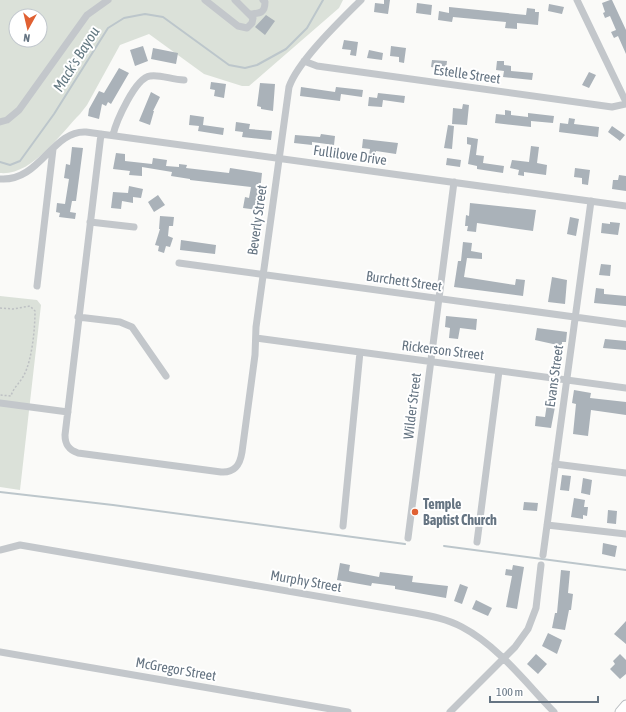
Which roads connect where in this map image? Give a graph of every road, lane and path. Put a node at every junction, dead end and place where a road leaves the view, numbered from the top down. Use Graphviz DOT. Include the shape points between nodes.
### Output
graph roads {
  1 [pos="108,0"];
  2 [pos="205,0"];
  3 [pos="235,0"];
  4 [pos="263,0"];
  5 [pos="361,0"];
  6 [pos="577,0"];
  7 [pos="251,14"];
  8 [pos="304,61"];
  9 [pos="184,80"];
  10 [pos="626,103"];
  11 [pos="0,122"];
  12 [pos="101,134"];
  13 [pos="113,135"];
  14 [pos="54,150"];
  15 [pos="279,158"];
  16 [pos="0,179"];
  17 [pos="454,182"];
  18 [pos="591,201"];
  19 [pos="626,206"];
  20 [pos="90,222"];
  21 [pos="134,228"];
  22 [pos="179,263"];
  23 [pos="263,274"];
  24 [pos="37,286"];
  25 [pos="439,298"];
  26 [pos="0,308"];
  27 [pos="78,316"];
  28 [pos="575,318"];
  29 [pos="626,324"];
  30 [pos="256,338"];
  31 [pos="360,352"];
  32 [pos="431,361"];
  33 [pos="500,370"];
  34 [pos="166,376"];
  35 [pos="566,380"];
  36 [pos="626,388"];
  37 [pos="0,395"];
  38 [pos="0,403"];
  39 [pos="68,412"];
  40 [pos="555,464"];
  41 [pos="626,473"];
  42 [pos="547,524"];
  43 [pos="343,526"];
  44 [pos="626,534"];
  45 [pos="408,538"];
  46 [pos="477,542"];
  47 [pos="0,550"];
  48 [pos="543,555"];
  49 [pos="541,565"];
  50 [pos="0,652"];
  51 [pos="502,659"];
  52 [pos="626,705"];
  53 [pos="348,712"];
  54 [pos="450,712"];
  55 [pos="554,712"];
  56 [pos="620,712"];
  1 -- 11 [label="street" via="87,16 19,110 7,120"];
  2 -- 7 [label="street" via="238,26 246,28 252,24"];
  3 -- 7 [label="street"];
  4 -- 7 [label="street" via="265,9"];
  5 -- 8 [label="street, Beverly Street"];
  6 -- 10 [label="street"];
  8 -- 10 [label="street, Estelle Street" via="317,66 612,107"];
  8 -- 15 [label="street, Beverly Street" via="289,87"];
  9 -- 13 [label="street" via="153,76 143,78 118,120"];
  12 -- 13 [label="street, Fullilove Drive"];
  12 -- 14 [label="street, Fullilove Drive" via="71,134"];
  12 -- 20 [label="street"];
  13 -- 15 [label="street, Fullilove Drive"];
  14 -- 16 [label="street" via="26,173 14,178"];
  14 -- 24 [label="street"];
  15 -- 17 [label="street, Fullilove Drive"];
  15 -- 23 [label="street, Beverly Street"];
  17 -- 18 [label="street, Fullilove Drive"];
  17 -- 25 [label="street, Wilder Street"];
  18 -- 19 [label="street, Fullilove Drive"];
  18 -- 28 [label="street, Evans Street"];
  20 -- 21 [label="street"];
  20 -- 27 [label="street"];
  22 -- 23 [label="street, Burchett Street"];
  23 -- 25 [label="street, Burchett Street"];
  23 -- 30 [label="street, Beverly Street"];
  25 -- 28 [label="street, Burchett Street"];
  25 -- 32 [label="street, Wilder Street"];
  26 -- 37 [label="path" via="30,306 35,311 35,320 24,376 11,396"];
  27 -- 34 [label="street" via="120,322 132,327"];
  27 -- 39 [label="street"];
  28 -- 29 [label="street, Burchett Street"];
  28 -- 35 [label="street, Evans Street"];
  30 -- 31 [label="street, Rickerson Street"];
  30 -- 39 [label="street, Beverly Street" via="242,452 236,469 228,472 206,470 78,453 68,446 65,435"];
  31 -- 32 [label="street, Rickerson Street"];
  31 -- 43 [label="street"];
  32 -- 33 [label="street, Rickerson Street"];
  32 -- 45 [label="street, Wilder Street"];
  33 -- 35 [label="street, Rickerson Street"];
  33 -- 46 [label="street"];
  35 -- 36 [label="street, Rickerson Street"];
  35 -- 40 [label="street, Evans Street"];
  38 -- 39 [label="street"];
  40 -- 41 [label="street"];
  40 -- 42 [label="street, Evans Street"];
  42 -- 44 [label="street"];
  42 -- 48 [label="street, Evans Street"];
  47 -- 51 [label="street, Murphy Street" via="20,545 432,617 461,626 486,643"];
  49 -- 51 [label="street" via="532,622 520,642"];
  50 -- 53 [label="street, McGregor Street"];
  51 -- 54 [label="street"];
  51 -- 55 [label="street, Murphy Street"];
  52 -- 56 [label="main road"];
}
